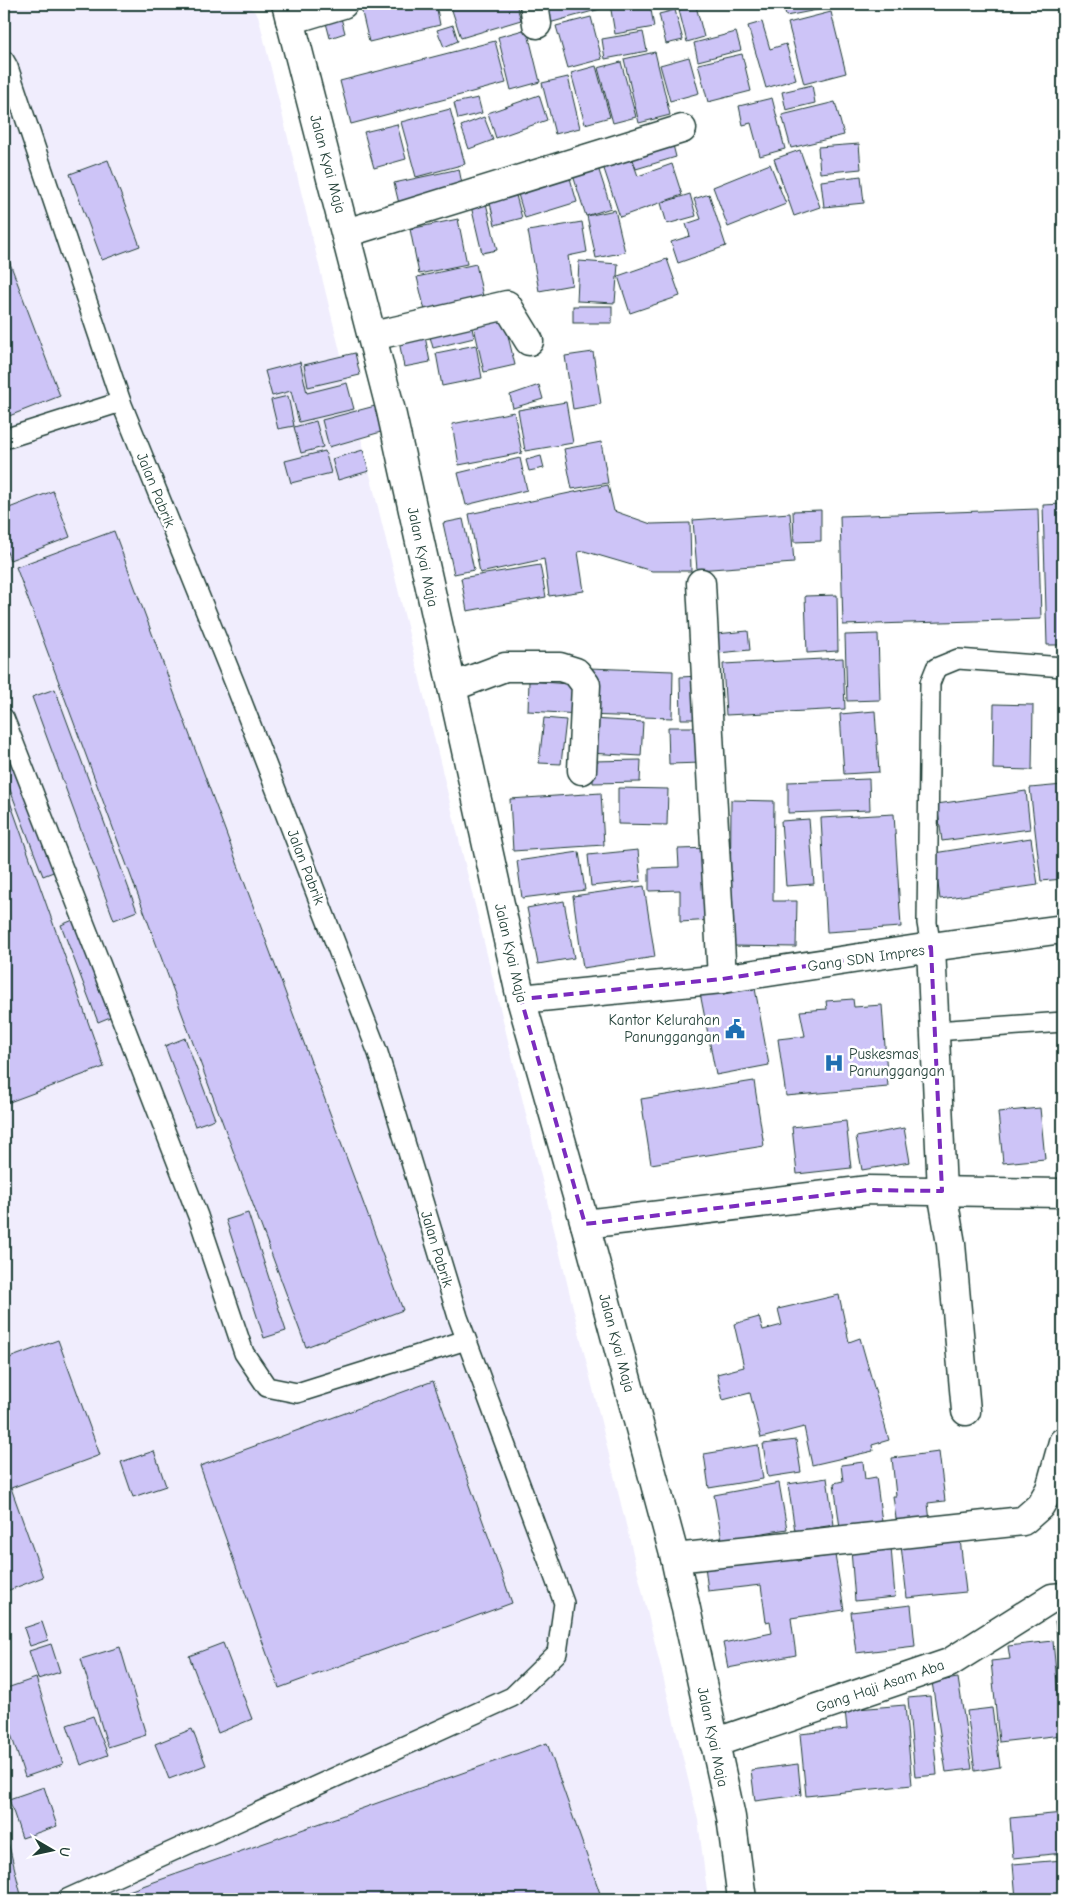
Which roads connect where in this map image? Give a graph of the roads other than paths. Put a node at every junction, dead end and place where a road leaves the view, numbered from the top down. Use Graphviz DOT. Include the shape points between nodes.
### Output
graph roads {
  1 [pos="343,4"];
  2 [pos="288,12"];
  3 [pos="4,60"];
  4 [pos="682,129"];
  5 [pos="346,234"];
  6 [pos="373,336"];
  7 [pos="529,341"];
  8 [pos="121,402"];
  9 [pos="4,439"];
  10 [pos="701,583"];
  11 [pos="1063,667"];
  12 [pos="452,687"];
  13 [pos="4,718"];
  14 [pos="582,770"];
  15 [pos="1063,929"];
  16 [pos="931,947"];
  17 [pos="722,979"];
  18 [pos="521,999"];
  19 [pos="1063,1022"];
  20 [pos="936,1031"];
  21 [pos="942,1191"];
  22 [pos="1063,1193"];
  23 [pos="585,1224"];
  24 [pos="466,1340"];
  25 [pos="966,1410"];
  26 [pos="1063,1442"];
  27 [pos="675,1558"];
  28 [pos="1063,1597"];
  29 [pos="714,1743"];
  30 [pos="67,1899"];
  31 [pos="742,1899"];
  1 -- 2 [label="street"];
  2 -- 5 [label="street, Jalan Kyai Maja"];
  3 -- 8 [label="lane, Jalan Pabrik"];
  4 -- 5 [label="street"];
  5 -- 6 [label="street, Jalan Kyai Maja"];
  6 -- 7 [label="street" via="507,305"];
  6 -- 12 [label="street, Jalan Kyai Maja"];
  8 -- 9 [label="lane"];
  8 -- 24 [label="lane, Jalan Pabrik" via="378,1053"];
  10 -- 17 [label="street"];
  11 -- 16 [label="lane" via="958,659 936,668 930,682 928,913"];
  12 -- 14 [label="street" via="505,667 560,667 576,672 586,685"];
  12 -- 18 [label="street, Jalan Kyai Maja"];
  13 -- 24 [label="lane" via="198,1216 244,1353 267,1387 297,1392"];
  15 -- 16 [label="street"];
  16 -- 17 [label="street, Gang SDN Impres"];
  16 -- 20 [label="street, Gang SDN Impres"];
  17 -- 18 [label="street, Gang SDN Impres"];
  18 -- 23 [label="street, Jalan Kyai Maja"];
  19 -- 20 [label="lane"];
  20 -- 21 [label="street, Gang SDN Impres"];
  21 -- 22 [label="street"];
  21 -- 23 [label="street" via="868,1190"];
  21 -- 25 [label="street, Gang SDN Impres" via="951,1244"];
  23 -- 27 [label="street, Jalan Kyai Maja"];
  24 -- 30 [label="lane, Jalan Pabrik" via="564,1602 557,1653 512,1697"];
  26 -- 27 [label="street" via="1050,1489 1040,1506 1022,1521"];
  27 -- 29 [label="street, Jalan Kyai Maja"];
  28 -- 29 [label="street, Gang Haji Asam Aba" via="1052,1598 949,1662"];
  29 -- 31 [label="street, Jalan Kyai Maja" via="731,1817"];
}
